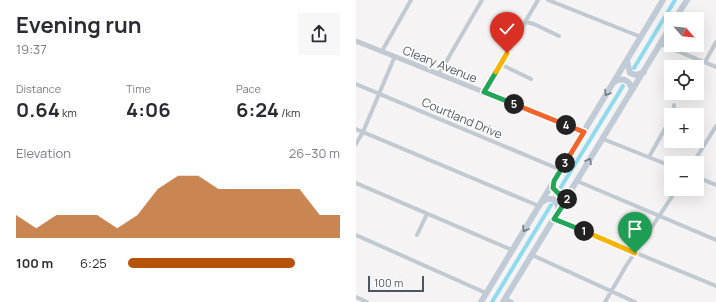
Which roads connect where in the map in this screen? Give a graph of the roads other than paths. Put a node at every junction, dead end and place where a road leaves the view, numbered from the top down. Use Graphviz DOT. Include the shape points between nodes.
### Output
graph roads {
  1 [pos="411,0"];
  2 [pos="482,0"];
  3 [pos="538,0"];
  4 [pos="548,0"];
  5 [pos="663,0"];
  6 [pos="687,0"];
  7 [pos="679,12"];
  8 [pos="525,22"];
  9 [pos="559,36"];
  10 [pos="641,37"];
  11 [pos="664,37"];
  12 [pos="356,41"];
  13 [pos="716,42"];
  14 [pos="660,44"];
  15 [pos="382,51"];
  16 [pos="395,56"];
  17 [pos="627,60"];
  18 [pos="705,62"];
  19 [pos="500,64"];
  20 [pos="716,67"];
  21 [pos="644,71"];
  22 [pos="439,74"];
  23 [pos="531,79"];
  24 [pos="614,82"];
  25 [pos="356,84"];
  26 [pos="632,90"];
  27 [pos="484,92"];
  28 [pos="380,94"];
  29 [pos="674,105"];
  30 [pos="674,108"];
  31 [pos="716,126"];
  32 [pos="356,129"];
  33 [pos="664,130"];
  34 [pos="363,132"];
  35 [pos="584,132"];
  36 [pos="603,138"];
  37 [pos="356,144"];
  38 [pos="697,156"];
  39 [pos="649,157"];
  40 [pos="664,163"];
  41 [pos="561,170"];
  42 [pos="704,180"];
  43 [pos="554,181"];
  44 [pos="577,181"];
  45 [pos="356,183"];
  46 [pos="716,185"];
  47 [pos="570,192"];
  48 [pos="673,196"];
  49 [pos="540,204"];
  50 [pos="427,214"];
  51 [pos="556,216"];
  52 [pos="660,216"];
  53 [pos="356,235"];
  54 [pos="417,235"];
  55 [pos="716,240"];
  56 [pos="512,250"];
  57 [pos="635,253"];
  58 [pos="532,255"];
  59 [pos="716,286"];
  60 [pos="611,291"];
  61 [pos="486,293"];
  62 [pos="356,297"];
  63 [pos="504,300"];
  64 [pos="367,302"];
  65 [pos="481,302"];
  66 [pos="512,302"];
  67 [pos="605,302"];
  68 [pos="635,302"];
  1 -- 15 [label="street"];
  2 -- 22 [label="street"];
  3 -- 8 [label="street"];
  4 -- 10 [label="street"];
  5 -- 10 [label="main road"];
  6 -- 7 [label="main road"];
  8 -- 9 [label="street"];
  8 -- 19 [label="street"];
  10 -- 17 [label="main road"];
  11 -- 14 [label="main road"];
  12 -- 15 [label="street, Cleary Avenue"];
  13 -- 18 [label="street"];
  14 -- 18 [label="street"];
  14 -- 21 [label="main road"];
  15 -- 16 [label="street, Cleary Avenue"];
  16 -- 22 [label="street, Cleary Avenue"];
  16 -- 28 [label="street"];
  17 -- 21 [label="main road" via="630,73 636,75"];
  17 -- 24 [label="main road"];
  18 -- 20 [label="street"];
  19 -- 23 [label="street"];
  19 -- 27 [label="street"];
  21 -- 26 [label="main road"];
  22 -- 27 [label="street, Cleary Avenue"];
  24 -- 26 [label="main road" via="627,80"];
  24 -- 35 [label="main road, one-way"];
  25 -- 28 [label="street, Courtland Drive"];
  26 -- 36 [label="main road"];
  27 -- 35 [label="street, Cleary Avenue"];
  28 -- 34 [label="street"];
  28 -- 41 [label="street, Courtland Drive"];
  29 -- 30 [label="street"];
  31 -- 38 [label="street"];
  32 -- 34 [label="street"];
  33 -- 39 [label="street"];
  34 -- 37 [label="street"];
  34 -- 49 [label="street"];
  35 -- 41 [label="main road"];
  36 -- 39 [label="street"];
  44 -- 36 [label="main road, one-way"];
  39 -- 40 [label="street"];
  41 -- 43 [label="main road"];
  42 -- 46 [label="street"];
  43 -- 47 [label="main road" via="553,188 559,194"];
  43 -- 49 [label="main road"];
  44 -- 47 [label="main road"];
  44 -- 52 [label="street"];
  45 -- 50 [label="street"];
  47 -- 51 [label="main road"];
  48 -- 52 [label="street"];
  49 -- 51 [label="main road" via="547,199 553,199 558,206"];
  49 -- 56 [label="main road, one-way"];
  50 -- 54 [label="street"];
  50 -- 56 [label="street"];
  51 -- 57 [label="street"];
  51 -- 58 [label="main road"];
  52 -- 55 [label="street"];
  52 -- 57 [label="street"];
  53 -- 61 [label="street"];
  56 -- 61 [label="main road"];
  57 -- 59 [label="street"];
  57 -- 60 [label="street"];
  58 -- 60 [label="street"];
  58 -- 63 [label="main road"];
  60 -- 67 [label="street"];
  60 -- 68 [label="street"];
  61 -- 65 [label="main road"];
  62 -- 64 [label="street"];
  63 -- 66 [label="street"];
}
